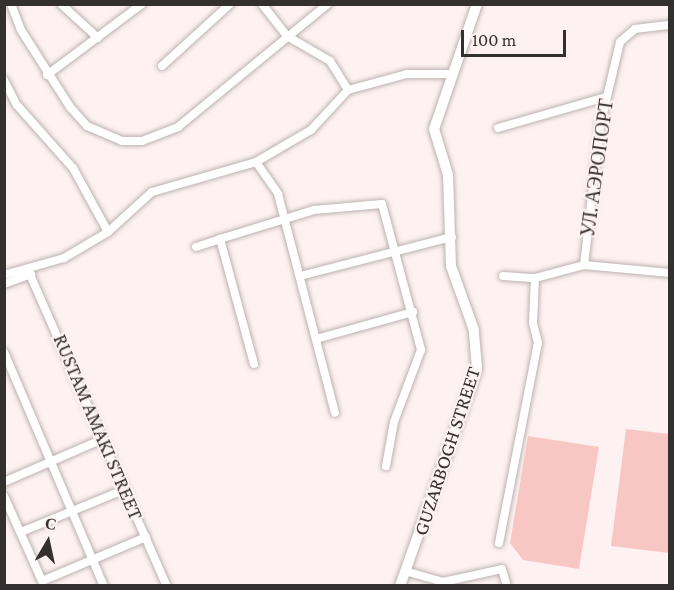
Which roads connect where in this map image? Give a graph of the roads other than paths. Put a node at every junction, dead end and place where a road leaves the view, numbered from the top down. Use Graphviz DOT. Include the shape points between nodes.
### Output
graph roads {
  1 [pos="11,4"];
  2 [pos="61,4"];
  3 [pos="142,4"];
  4 [pos="230,4"];
  5 [pos="262,4"];
  6 [pos="328,4"];
  7 [pos="477,4"];
  8 [pos="669,25"];
  9 [pos="286,36"];
  10 [pos="98,38"];
  11 [pos="162,66"];
  12 [pos="450,74"];
  13 [pos="47,75"];
  14 [pos="4,80"];
  15 [pos="348,90"];
  16 [pos="606,97"];
  17 [pos="498,128"];
  18 [pos="256,162"];
  19 [pos="285,219"];
  20 [pos="108,232"];
  21 [pos="452,237"];
  22 [pos="220,240"];
  23 [pos="196,247"];
  24 [pos="395,250"];
  25 [pos="584,266"];
  26 [pos="29,272"];
  27 [pos="669,273"];
  28 [pos="4,275"];
  29 [pos="300,276"];
  30 [pos="503,276"];
  31 [pos="535,278"];
  32 [pos="4,284"];
  33 [pos="413,312"];
  34 [pos="316,339"];
  35 [pos="4,352"];
  36 [pos="254,363"];
  37 [pos="335,413"];
  38 [pos="103,439"];
  39 [pos="52,462"];
  40 [pos="386,466"];
  41 [pos="4,482"];
  42 [pos="126,489"];
  43 [pos="4,496"];
  44 [pos="71,511"];
  45 [pos="8,512"];
  46 [pos="21,532"];
  47 [pos="146,537"];
  48 [pos="499,543"];
  49 [pos="93,559"];
  50 [pos="405,572"];
  51 [pos="104,585"];
  52 [pos="167,585"];
  53 [pos="400,585"];
  54 [pos="507,585"];
  1 -- 13 [label="street"];
  2 -- 10 [label="street"];
  3 -- 10 [label="street"];
  4 -- 11 [label="street"];
  5 -- 9 [label="street"];
  6 -- 9 [label="street"];
  7 -- 12 [label="street, GUZARBOGH STREET"];
  8 -- 16 [label="street, УЛ. АЭРОПОРТ" via="626,33"];
  9 -- 13 [label="street" via="201,112 142,141 122,141 87,126"];
  9 -- 15 [label="street" via="330,61"];
  10 -- 13 [label="street"];
  12 -- 15 [label="street" via="407,74"];
  12 -- 21 [label="street, GUZARBOGH STREET" via="434,129 448,175"];
  14 -- 20 [label="street" via="17,105 74,168"];
  15 -- 18 [label="street" via="311,130"];
  16 -- 17 [label="street"];
  16 -- 25 [label="street, УЛ. АЭРОПОРТ"];
  18 -- 19 [label="street" via="279,194"];
  18 -- 20 [label="street" via="162,188"];
  19 -- 22 [label="street"];
  19 -- 24 [label="street" via="379,202"];
  19 -- 29 [label="street"];
  20 -- 26 [label="street" via="81,251"];
  21 -- 24 [label="street"];
  21 -- 50 [label="street, GUZARBOGH STREET" via="451,266 474,330 477,368 433,504"];
  22 -- 23 [label="street"];
  22 -- 36 [label="street"];
  24 -- 29 [label="street"];
  24 -- 33 [label="street"];
  25 -- 27 [label="street, УЛ. АЭРОПОРТ"];
  25 -- 31 [label="street"];
  26 -- 28 [label="street"];
  26 -- 32 [label="street"];
  26 -- 38 [label="street, RUSTAM AMAKI STREET"];
  29 -- 34 [label="street"];
  30 -- 31 [label="street"];
  31 -- 48 [label="street" via="533,323 538,343"];
  33 -- 34 [label="street"];
  33 -- 40 [label="street" via="419,363 394,422"];
  34 -- 37 [label="street"];
  35 -- 39 [label="street"];
  38 -- 39 [label="street"];
  38 -- 42 [label="street, RUSTAM AMAKI STREET"];
  39 -- 41 [label="street"];
  39 -- 44 [label="street"];
  42 -- 44 [label="street"];
  42 -- 47 [label="street, RUSTAM AMAKI STREET"];
  43 -- 45 [label="street"];
  44 -- 46 [label="street"];
  44 -- 49 [label="street"];
  45 -- 46 [label="street"];
  46 -- 49 [label="street" via="42,581"];
  47 -- 49 [label="street"];
  47 -- 52 [label="street, RUSTAM AMAKI STREET"];
  49 -- 51 [label="street"];
  50 -- 53 [label="street, GUZARBOGH STREET"];
  50 -- 54 [label="street" via="443,582 502,569"];
}
